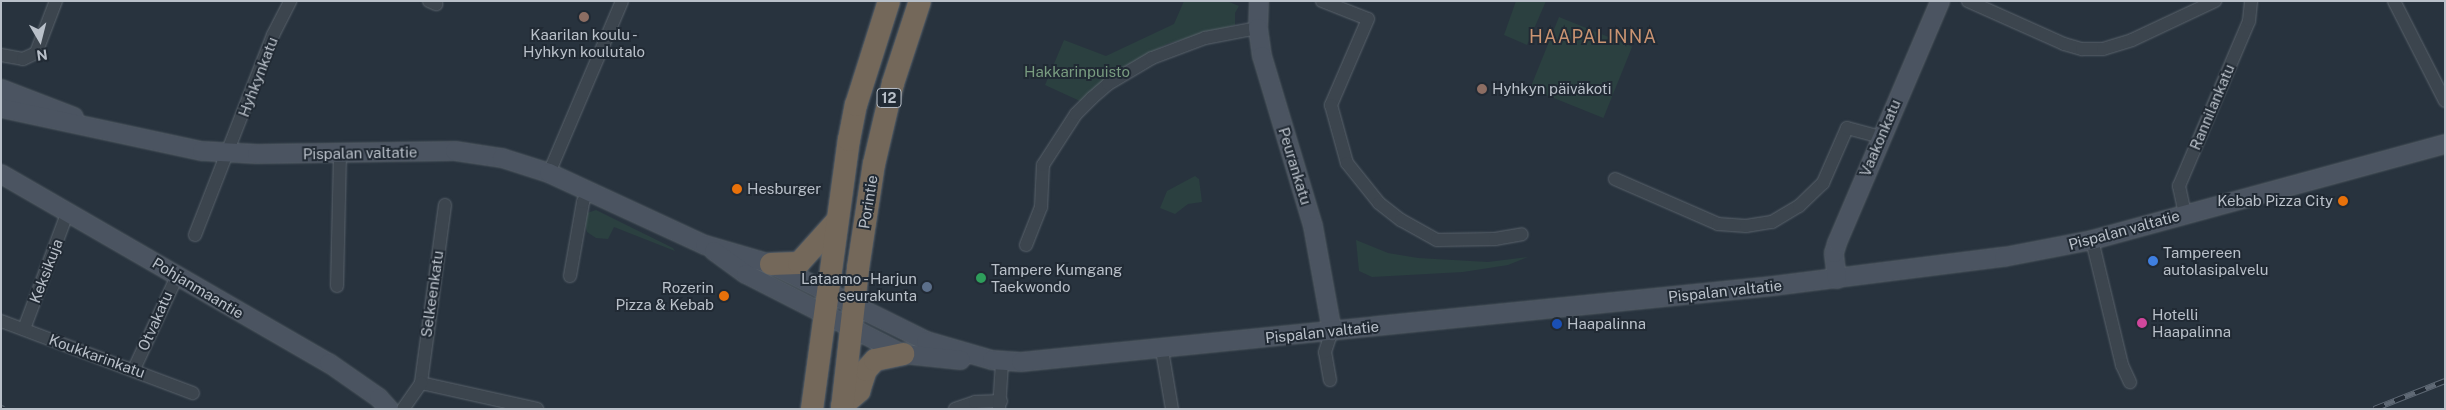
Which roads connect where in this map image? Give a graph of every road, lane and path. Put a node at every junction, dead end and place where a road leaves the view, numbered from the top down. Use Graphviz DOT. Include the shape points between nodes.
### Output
graph roads {
  1 [pos="56,1"];
  2 [pos="290,1"];
  3 [pos="622,1"];
  4 [pos="889,1"];
  5 [pos="920,1"];
  6 [pos="1259,1"];
  7 [pos="1322,1"];
  8 [pos="1940,1"];
  9 [pos="1968,1"];
  10 [pos="2215,1"];
  11 [pos="2251,1"];
  12 [pos="2394,1"];
  13 [pos="1258,28"];
  14 [pos="1,55"];
  15 [pos="1,90"];
  16 [pos="2445,100"];
  17 [pos="1,108"];
  18 [pos="96,130"];
  19 [pos="1880,137"];
  20 [pos="2445,144"];
  21 [pos="340,153"];
  22 [pos="229,154"];
  23 [pos="549,173"];
  24 [pos="1,174"];
  25 [pos="1615,179"];
  26 [pos="588,190"];
  27 [pos="445,205"];
  28 [pos="67,214"];
  29 [pos="2185,214"];
  30 [pos="836,222"];
  31 [pos="1522,234"];
  32 [pos="196,235"];
  33 [pos="2092,240"];
  34 [pos="705,245"];
  35 [pos="1026,245"];
  36 [pos="771,264"];
  37 [pos="178,274"];
  38 [pos="570,276"];
  39 [pos="1837,279"];
  40 [pos="337,286"];
  41 [pos="827,304"];
  42 [pos="852,319"];
  43 [pos="1,321"];
  44 [pos="24,329"];
  45 [pos="1332,331"];
  46 [pos="1162,350"];
  47 [pos="903,354"];
  48 [pos="997,361"];
  49 [pos="134,369"];
  50 [pos="1330,380"];
  51 [pos="2130,382"];
  52 [pos="421,383"];
  53 [pos="193,393"];
  54 [pos="1000,405"];
  55 [pos="842,407"];
  56 [pos="388,409"];
  57 [pos="403,409"];
  58 [pos="537,409"];
  59 [pos="812,409"];
  60 [pos="955,409"];
  61 [pos="1172,409"];
  1 -- 14 [label="street" via="36,53 23,60"];
  2 -- 22 [label="street, Hyhkynkatu" via="273,35"];
  3 -- 23 [label="street"];
  4 -- 30 [label="highway, Porintie / 12" via="856,105"];
  5 -- 42 [label="highway, Porintie / 12" via="893,83 868,198"];
  6 -- 13 [label="main road, Peurankatu"];
  7 -- 31 [label="street" via="1368,19 1331,105 1347,163 1379,203 1401,220 1437,240 1495,240"];
  8 -- 19 [label="main road, Vaakonkatu"];
  9 -- 10 [label="street" via="2064,44 2082,49 2103,49 2132,40"];
  11 -- 29 [label="street, Rannilankatu" via="2249,20 2179,186"];
  12 -- 16 [label="street"];
  13 -- 35 [label="street" via="1205,38 1152,58 1108,84 1092,98 1076,114 1043,165 1041,207"];
  13 -- 45 [label="main road, Peurankatu" via="1268,83 1313,226"];
  15 -- 18 [label="main road" via="62,110"];
  17 -- 18 [label="main road, Pispalan valtatie"];
  18 -- 22 [label="main road, Pispalan valtatie"];
  19 -- 25 [label="street" via="1847,128 1823,183 1799,206 1772,222 1746,226 1718,224"];
  19 -- 39 [label="main road, Vaakonkatu" via="1836,243"];
  20 -- 29 [label="main road, Pispalan valtatie"];
  21 -- 22 [label="main road, Pispalan valtatie"];
  21 -- 23 [label="main road, Pispalan valtatie" via="475,152"];
  21 -- 40 [label="street"];
  22 -- 32 [label="street"];
  23 -- 26 [label="main road, Pispalan valtatie"];
  24 -- 28 [label="main road, Pohjanmaantie"];
  26 -- 34 [label="main road, Pispalan valtatie"];
  26 -- 38 [label="street"];
  27 -- 52 [label="street, Selkeenkatu"];
  28 -- 37 [label="main road, Pohjanmaantie"];
  28 -- 44 [label="street, Keksikuja"];
  29 -- 33 [label="main road, Pispalan valtatie"];
  30 -- 36 [label="highway" via="799,263"];
  30 -- 41 [label="highway, Porintie / 12"];
  33 -- 39 [label="main road, Pispalan valtatie" via="2004,257"];
  33 -- 51 [label="street" via="2122,366"];
  34 -- 36 [label="main road, Pispalan valtatie"];
  34 -- 41 [label="main road, Pispalan valtatie" via="746,274"];
  36 -- 41 [label="main road, Pispalan valtatie"];
  37 -- 49 [label="street, Otvakatu"];
  37 -- 56 [label="main road, Pohjanmaantie" via="329,364 379,398"];
  39 -- 45 [label="main road, Pispalan valtatie"];
  41 -- 42 [label="main road, Pispalan valtatie"];
  41 -- 59 [label="highway, Porintie / 12"];
  42 -- 47 [label="main road, Pispalan valtatie"];
  42 -- 48 [label="main road, Pispalan valtatie"];
  42 -- 55 [label="highway, Porintie / 12"];
  43 -- 44 [label="street, Koukkarinkatu"];
  44 -- 49 [label="street, Koukkarinkatu"];
  45 -- 46 [label="main road, Pispalan valtatie"];
  45 -- 50 [label="street" via="1325,352"];
  46 -- 48 [label="main road, Pispalan valtatie" via="1073,359"];
  46 -- 61 [label="street"];
  47 -- 48 [label="main road, Pispalan valtatie"];
  47 -- 55 [label="highway" via="875,360 866,370 860,391"];
  48 -- 54 [label="street"];
  49 -- 53 [label="street, Koukkarinkatu"];
  52 -- 57 [label="street, Selkeenkatu"];
  52 -- 58 [label="street"];
  54 -- 60 [label="street" via="976,402"];
}
